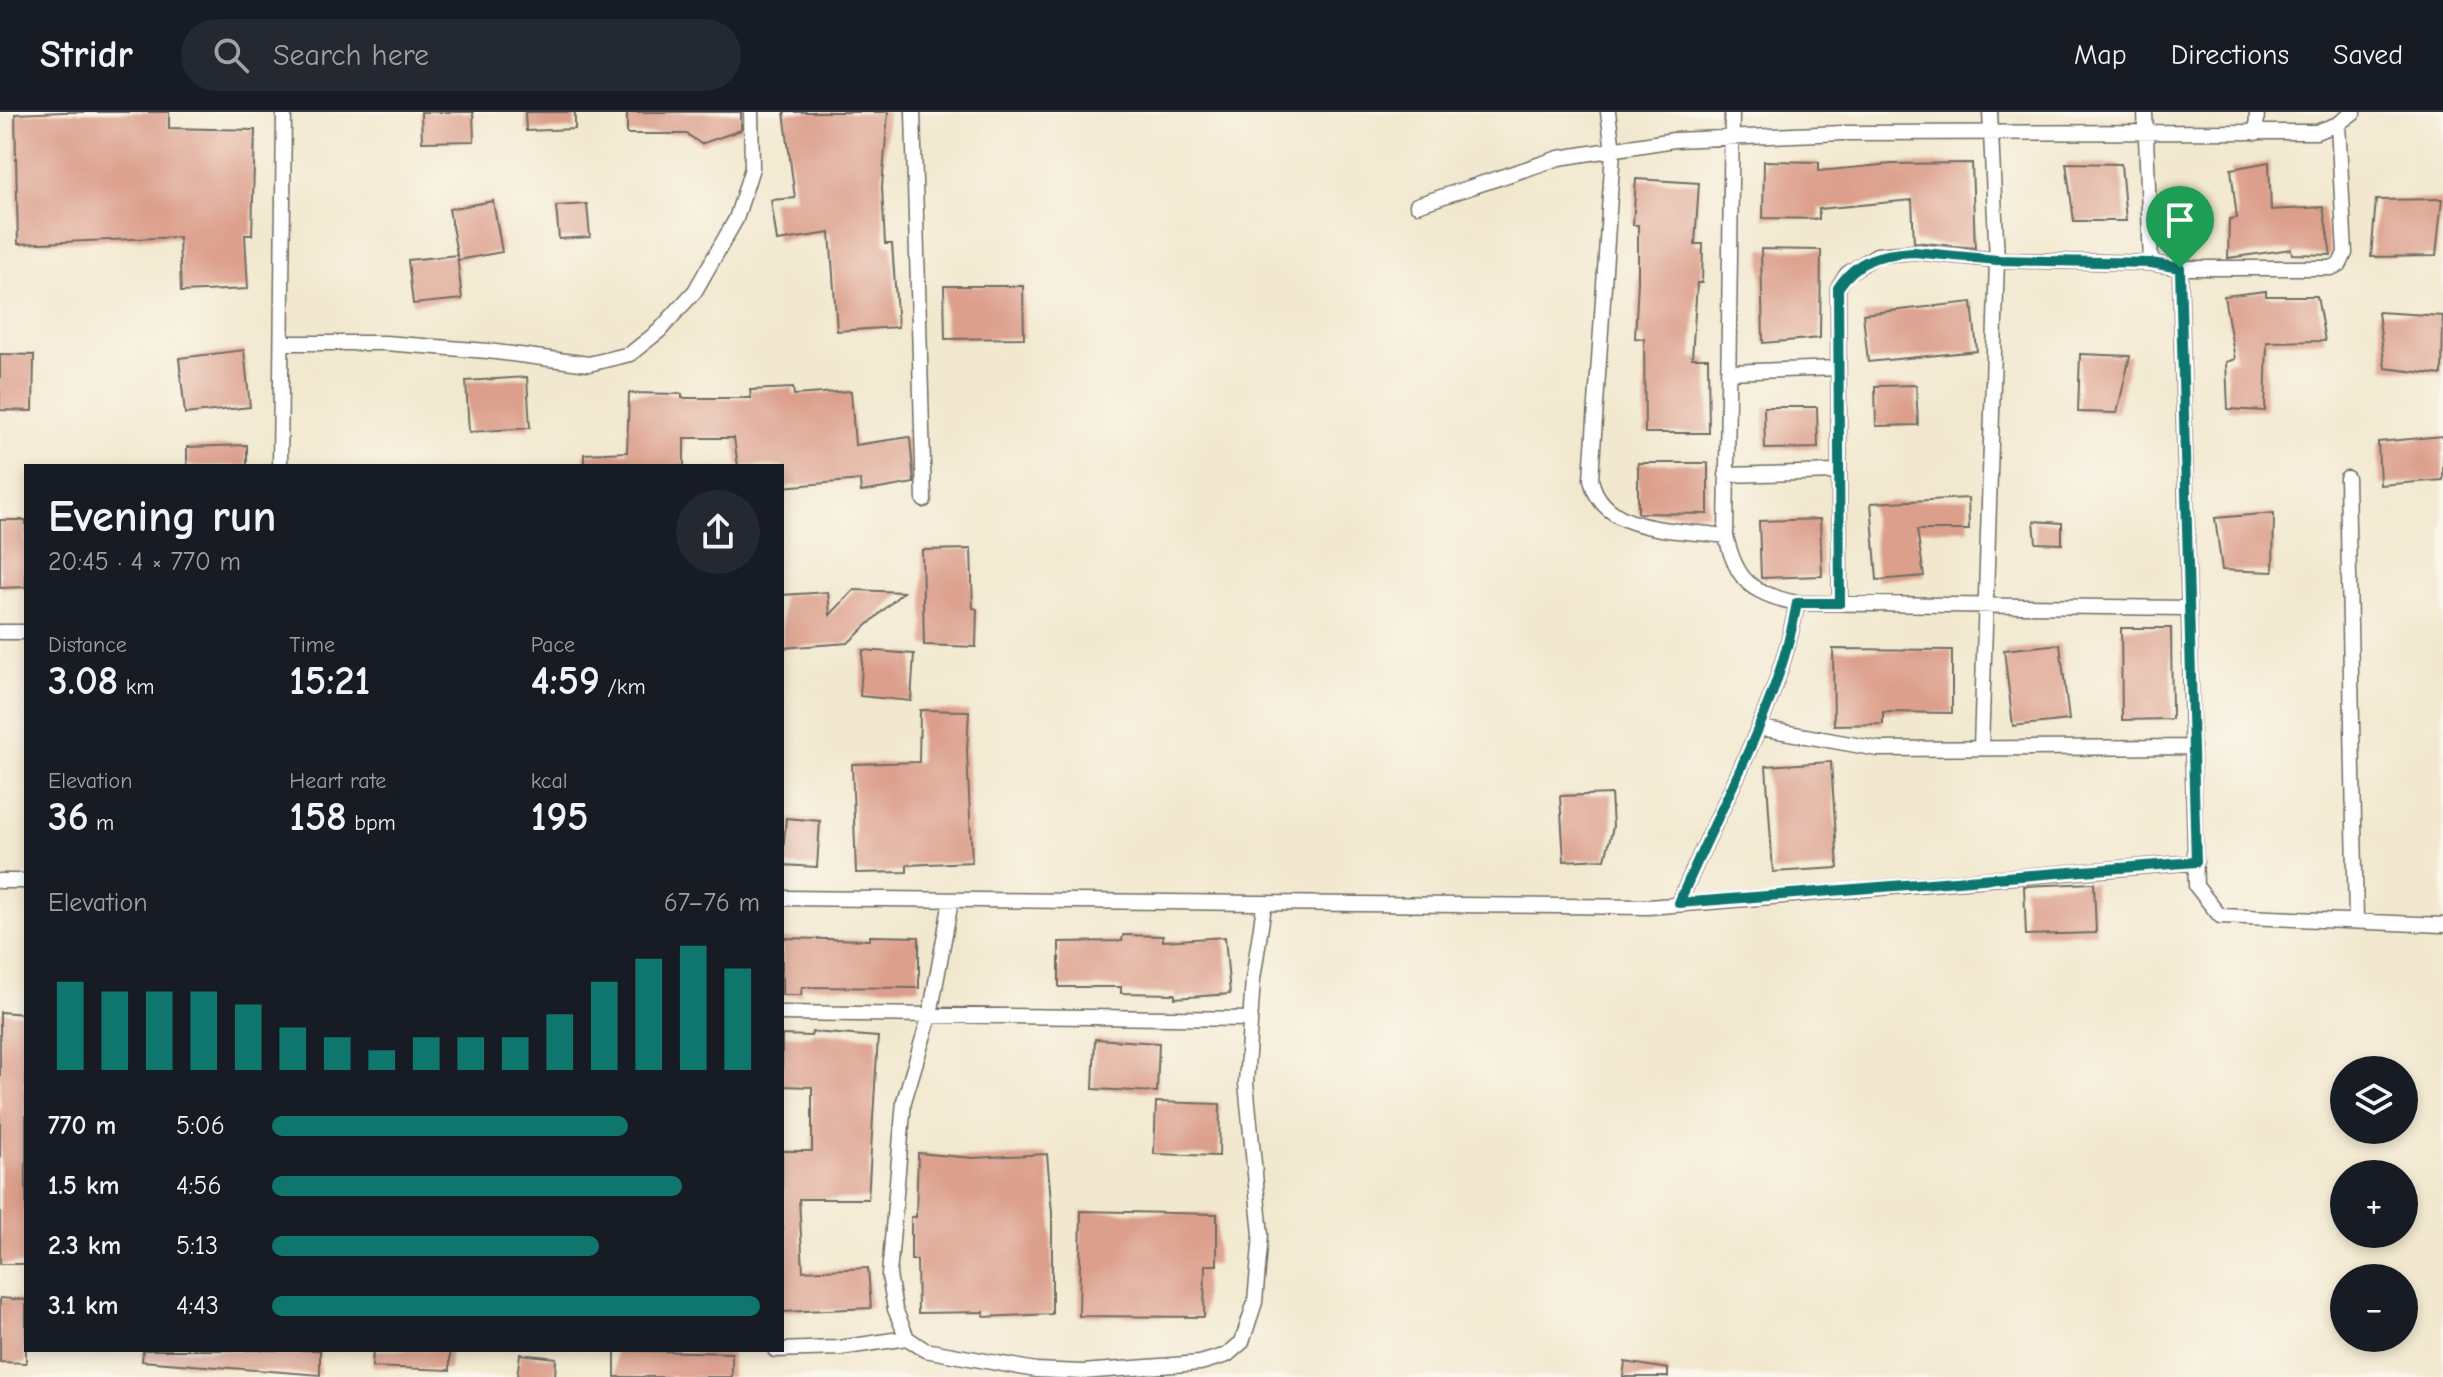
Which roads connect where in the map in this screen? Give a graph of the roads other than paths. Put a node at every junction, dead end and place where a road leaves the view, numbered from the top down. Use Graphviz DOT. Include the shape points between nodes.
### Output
graph roads {
  1 [pos="284,112"];
  2 [pos="751,112"];
  3 [pos="913,112"];
  4 [pos="1608,112"];
  5 [pos="1732,112"];
  6 [pos="1990,112"];
  7 [pos="2145,112"];
  8 [pos="2257,112"];
  9 [pos="2354,112"];
  10 [pos="2338,124"];
  11 [pos="1990,133"];
  12 [pos="2256,133"];
  13 [pos="2145,135"];
  14 [pos="1732,137"];
  15 [pos="1613,151"];
  16 [pos="1417,205"];
  17 [pos="1997,260"];
  18 [pos="2151,263"];
  19 [pos="2180,268"];
  20 [pos="284,343"];
  21 [pos="1838,368"];
  22 [pos="1728,372"];
  23 [pos="280,464"];
  24 [pos="1839,472"];
  25 [pos="1726,475"];
  26 [pos="2347,478"];
  27 [pos="924,500"];
  28 [pos="1726,536"];
  29 [pos="1797,603"];
  30 [pos="1840,603"];
  31 [pos="1986,606"];
  32 [pos="2187,608"];
  33 [pos="0,632"];
  34 [pos="24,632"];
  35 [pos="1761,728"];
  36 [pos="2193,747"];
  37 [pos="1981,748"];
  38 [pos="2196,862"];
  39 [pos="0,881"];
  40 [pos="24,881"];
  41 [pos="784,898"];
  42 [pos="951,901"];
  43 [pos="1679,903"];
  44 [pos="1264,906"];
  45 [pos="2356,921"];
  46 [pos="2443,925"];
  47 [pos="784,1013"];
  48 [pos="930,1015"];
  49 [pos="1250,1019"];
  50 [pos="907,1338"];
  51 [pos="784,1350"];
  1 -- 20 [label="street"];
  2 -- 20 [label="street" via="752,168 736,219 695,291 630,354 589,364 385,343"];
  3 -- 27 [label="street"];
  4 -- 15 [label="street"];
  5 -- 14 [label="street"];
  6 -- 11 [label="street"];
  7 -- 13 [label="street"];
  8 -- 12 [label="street"];
  9 -- 10 [label="street"];
  10 -- 12 [label="street" via="2316,132"];
  10 -- 19 [label="street" via="2345,253 2340,264"];
  11 -- 13 [label="street"];
  11 -- 14 [label="street"];
  11 -- 17 [label="street"];
  12 -- 13 [label="street"];
  13 -- 18 [label="street"];
  14 -- 15 [label="street"];
  14 -- 22 [label="street"];
  15 -- 16 [label="street" via="1559,158"];
  15 -- 28 [label="street" via="1594,493 1621,520"];
  17 -- 18 [label="street"];
  17 -- 21 [label="street" via="1914,252 1867,260 1838,288"];
  17 -- 31 [label="street"];
  18 -- 19 [label="street"];
  19 -- 32 [label="street"];
  20 -- 23 [label="street"];
  21 -- 22 [label="street"];
  21 -- 24 [label="street"];
  22 -- 25 [label="street"];
  24 -- 25 [label="street"];
  24 -- 30 [label="street"];
  25 -- 28 [label="street"];
  26 -- 45 [label="street"];
  28 -- 29 [label="street" via="1732,565 1750,586"];
  29 -- 30 [label="street"];
  29 -- 35 [label="street" via="1789,649"];
  30 -- 31 [label="street"];
  31 -- 32 [label="street"];
  31 -- 37 [label="street"];
  32 -- 36 [label="street"];
  33 -- 34 [label="street"];
  35 -- 37 [label="street" via="1878,749"];
  35 -- 43 [label="street"];
  36 -- 37 [label="street"];
  36 -- 38 [label="street"];
  38 -- 43 [label="street"];
  38 -- 45 [label="street" via="2196,886 2220,916"];
  39 -- 40 [label="street"];
  41 -- 42 [label="street"];
  42 -- 44 [label="street" via="1120,899"];
  42 -- 48 [label="street"];
  43 -- 44 [label="street" via="1626,908"];
  44 -- 49 [label="street"];
  45 -- 46 [label="street"];
  47 -- 48 [label="street"];
  48 -- 49 [label="street"];
  48 -- 50 [label="street" via="904,1101 889,1275"];
  49 -- 50 [label="street" via="1246,1083 1261,1235 1255,1302 1242,1342 1227,1355 1200,1363 1072,1372 925,1350"];
  50 -- 51 [label="street"];
}
